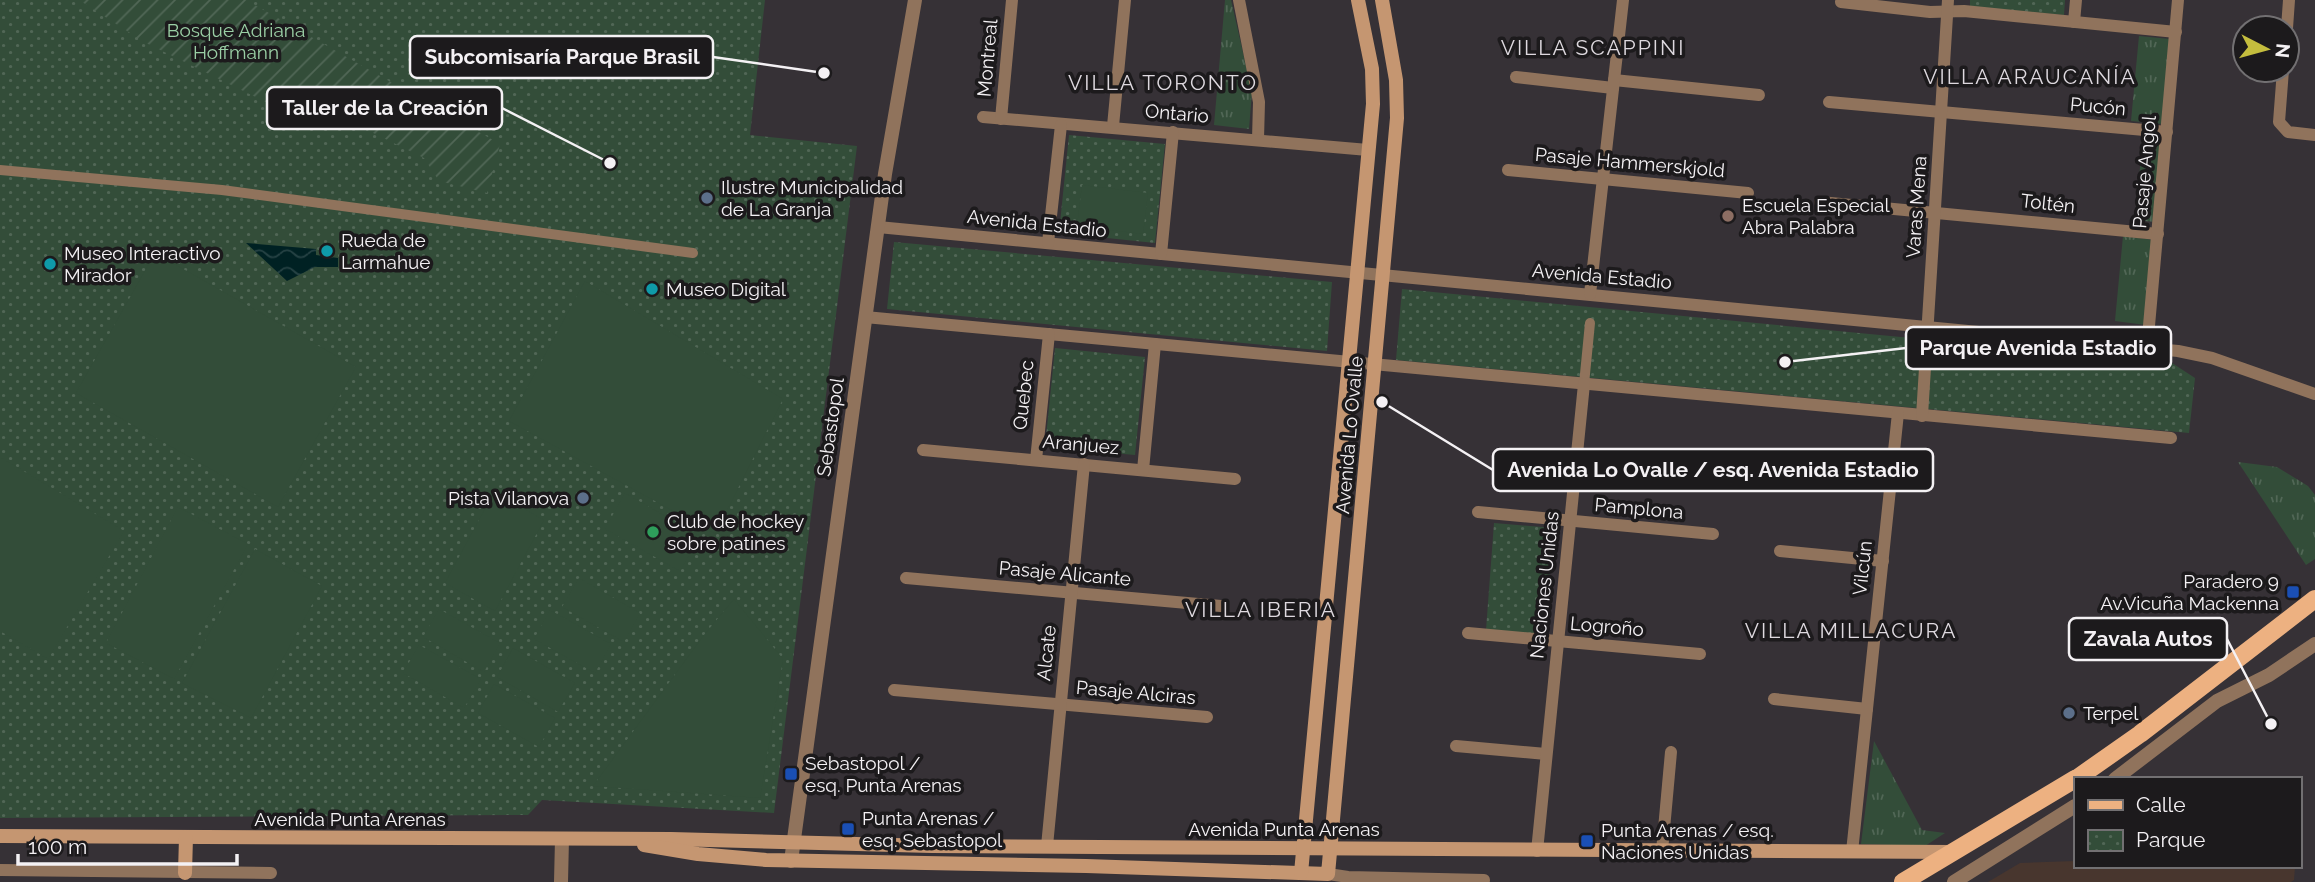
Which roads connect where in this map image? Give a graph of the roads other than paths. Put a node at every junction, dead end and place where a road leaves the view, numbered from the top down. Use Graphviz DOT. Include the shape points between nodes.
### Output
graph roads {
  1 [pos="915,0"];
  2 [pos="1012,0"];
  3 [pos="1125,0"];
  4 [pos="1239,0"];
  5 [pos="1358,0"];
  6 [pos="1381,0"];
  7 [pos="1623,0"];
  8 [pos="2076,0"];
  9 [pos="2178,0"];
  10 [pos="1841,2"];
  11 [pos="1948,6"];
  12 [pos="2074,22"];
  13 [pos="2176,32"];
  14 [pos="1516,77"];
  15 [pos="1614,84"];
  16 [pos="2282,84"];
  17 [pos="1759,95"];
  18 [pos="1829,102"];
  19 [pos="1941,112"];
  20 [pos="983,117"];
  21 [pos="1001,119"];
  22 [pos="1060,125"];
  23 [pos="1113,126"];
  24 [pos="1173,132"];
  25 [pos="2167,132"];
  26 [pos="2315,135"];
  27 [pos="1258,139"];
  28 [pos="1368,149"];
  29 [pos="0,170"];
  30 [pos="1508,170"];
  31 [pos="1603,179"];
  32 [pos="1748,193"];
  33 [pos="1820,202"];
  34 [pos="1935,212"];
  35 [pos="878,227"];
  36 [pos="2158,234"];
  37 [pos="1048,243"];
  38 [pos="693,253"];
  39 [pos="1161,254"];
  40 [pos="1357,273"];
  41 [pos="1383,276"];
  42 [pos="1590,294"];
  43 [pos="865,317"];
  44 [pos="1590,323"];
  45 [pos="1927,326"];
  46 [pos="1049,334"];
  47 [pos="1156,344"];
  48 [pos="2147,348"];
  49 [pos="1349,362"];
  50 [pos="1375,365"];
  51 [pos="1584,384"];
  52 [pos="2315,394"];
  53 [pos="1898,413"];
  54 [pos="1922,416"];
  55 [pos="2171,439"];
  56 [pos="923,450"];
  57 [pos="1036,460"];
  58 [pos="1084,464"];
  59 [pos="1143,470"];
  60 [pos="1235,479"];
  61 [pos="1478,512"];
  62 [pos="1569,521"];
  63 [pos="1713,534"];
  64 [pos="1780,551"];
  65 [pos="1882,561"];
  66 [pos="906,578"];
  67 [pos="1071,593"];
  68 [pos="2315,599"];
  69 [pos="1221,606"];
  70 [pos="1468,633"];
  71 [pos="1557,641"];
  72 [pos="2315,644"];
  73 [pos="1700,654"];
  74 [pos="894,690"];
  75 [pos="1773,699"];
  76 [pos="1060,704"];
  77 [pos="1867,709"];
  78 [pos="1207,717"];
  79 [pos="1456,746"];
  80 [pos="1671,752"];
  81 [pos="1546,754"];
  82 [pos="2078,777"];
  83 [pos="2118,777"];
  84 [pos="2074,780"];
  85 [pos="2074,807"];
  86 [pos="0,836"];
  87 [pos="186,837"];
  88 [pos="615,838"];
  89 [pos="562,839"];
  90 [pos="792,842"];
  91 [pos="1000,846"];
  92 [pos="1047,846"];
  93 [pos="1303,849"];
  94 [pos="1331,849"];
  95 [pos="1537,850"];
  96 [pos="1662,851"];
  97 [pos="1852,852"];
  98 [pos="1952,852"];
  99 [pos="791,861"];
  100 [pos="999,866"];
  101 [pos="0,870"];
  102 [pos="185,873"];
  103 [pos="271,873"];
  104 [pos="1301,873"];
  105 [pos="1332,878"];
  106 [pos="1484,880"];
  107 [pos="1453,881"];
  108 [pos="561,882"];
  109 [pos="999,882"];
  110 [pos="1903,882"];
  111 [pos="1954,882"];
  1 -- 35 [label="street, Sebastopol"];
  2 -- 21 [label="street, Montreal"];
  3 -- 23 [label="street"];
  4 -- 27 [label="street" via="1259,102"];
  5 -- 28 [label="main road, Avenida Lo Ovalle" via="1373,81"];
  6 -- 41 [label="main road, Avenida Lo Ovalle" via="1397,98"];
  7 -- 15 [label="street"];
  8 -- 12 [label="street"];
  9 -- 13 [label="street, Pasaje Angol"];
  10 -- 11 [label="street"];
  11 -- 12 [label="street"];
  11 -- 19 [label="street, Varas Mena"];
  12 -- 13 [label="street"];
  13 -- 25 [label="street, Pasaje Angol"];
  14 -- 15 [label="street"];
  15 -- 17 [label="street"];
  15 -- 31 [label="street"];
  16 -- 26 [label="street" via="2281,126 2292,133"];
  18 -- 19 [label="street, Pucón"];
  19 -- 25 [label="street, Pucón"];
  19 -- 34 [label="street, Varas Mena"];
  20 -- 21 [label="street, Ontario"];
  21 -- 22 [label="street, Ontario"];
  22 -- 23 [label="street, Ontario"];
  22 -- 37 [label="street"];
  23 -- 24 [label="street, Ontario"];
  24 -- 27 [label="street, Ontario"];
  24 -- 39 [label="street"];
  25 -- 36 [label="street, Pasaje Angol"];
  27 -- 28 [label="street, Ontario"];
  28 -- 40 [label="main road, Avenida Lo Ovalle"];
  29 -- 38 [label="street" via="222,190"];
  30 -- 31 [label="street, Pasaje Hammerskjold"];
  31 -- 32 [label="street, Pasaje Hammerskjold"];
  31 -- 42 [label="street"];
  33 -- 34 [label="street, Toltén"];
  34 -- 36 [label="street, Toltén"];
  34 -- 45 [label="street, Varas Mena"];
  35 -- 37 [label="street, Avenida Estadio"];
  35 -- 43 [label="street, Sebastopol"];
  36 -- 48 [label="street, Pasaje Angol"];
  37 -- 39 [label="street, Avenida Estadio"];
  39 -- 40 [label="street, Avenida Estadio"];
  40 -- 41 [label="street, Avenida Estadio"];
  40 -- 49 [label="main road, Avenida Lo Ovalle"];
  41 -- 42 [label="street, Avenida Estadio"];
  41 -- 50 [label="main road, Avenida Lo Ovalle"];
  42 -- 45 [label="street, Avenida Estadio"];
  43 -- 46 [label="street"];
  43 -- 90 [label="street, Sebastopol"];
  44 -- 51 [label="street, Naciones Unidas"];
  45 -- 48 [label="street, Avenida Estadio"];
  45 -- 54 [label="street, Varas Mena"];
  46 -- 47 [label="street"];
  46 -- 57 [label="street, Quebec"];
  47 -- 49 [label="street"];
  47 -- 59 [label="street"];
  48 -- 52 [label="street, Avenida Estadio" via="2200,354"];
  49 -- 50 [label="street"];
  49 -- 93 [label="main road, Avenida Lo Ovalle"];
  50 -- 51 [label="street"];
  50 -- 94 [label="main road, Avenida Lo Ovalle"];
  51 -- 53 [label="street"];
  51 -- 62 [label="street, Naciones Unidas"];
  53 -- 54 [label="street"];
  53 -- 65 [label="street, Vilcún"];
  54 -- 55 [label="street"];
  56 -- 57 [label="street, Aranjuez"];
  57 -- 58 [label="street, Aranjuez"];
  58 -- 59 [label="street, Aranjuez"];
  58 -- 67 [label="street, Alcate"];
  59 -- 60 [label="street, Aranjuez"];
  61 -- 62 [label="street, Pamplona"];
  62 -- 63 [label="street, Pamplona"];
  62 -- 71 [label="street, Naciones Unidas"];
  64 -- 65 [label="street"];
  65 -- 77 [label="street, Vilcún"];
  66 -- 67 [label="street, Pasaje Alicante"];
  67 -- 69 [label="street, Pasaje Alicante"];
  67 -- 76 [label="street, Alcate"];
  68 -- 82 [label="main road"];
  70 -- 71 [label="street, Logroño"];
  71 -- 73 [label="street, Logroño"];
  71 -- 81 [label="street, Naciones Unidas"];
  72 -- 83 [label="street" via="2278,670 2217,701"];
  74 -- 76 [label="street, Pasaje Alciras"];
  75 -- 77 [label="street"];
  76 -- 78 [label="street, Pasaje Alciras"];
  76 -- 92 [label="street, Alcate"];
  77 -- 97 [label="street, Vilcún"];
  79 -- 81 [label="street"];
  80 -- 96 [label="street"];
  81 -- 95 [label="street, Naciones Unidas"];
  84 -- 98 [label="main road"];
  85 -- 111 [label="street"];
  86 -- 87 [label="main road, Avenida Punta Arenas"];
  87 -- 89 [label="main road, Avenida Punta Arenas"];
  87 -- 102 [label="main road"];
  88 -- 89 [label="main road, Avenida Punta Arenas"];
  88 -- 90 [label="main road, Avenida Punta Arenas"];
  88 -- 99 [label="main road, Avenida Punta Arenas" via="698,854"];
  89 -- 108 [label="street"];
  90 -- 91 [label="main road, Avenida Punta Arenas"];
  90 -- 99 [label="street, Sebastopol"];
  91 -- 92 [label="main road, Avenida Punta Arenas"];
  91 -- 100 [label="main road"];
  92 -- 93 [label="main road, Avenida Punta Arenas"];
  93 -- 94 [label="main road, Avenida Punta Arenas"];
  93 -- 104 [label="main road, Avenida Lo Ovalle"];
  94 -- 95 [label="main road, Avenida Punta Arenas"];
  94 -- 105 [label="main road, Avenida Lo Ovalle"];
  95 -- 96 [label="main road, Avenida Punta Arenas"];
  96 -- 97 [label="main road, Avenida Punta Arenas"];
  97 -- 98 [label="main road, Avenida Punta Arenas"];
  98 -- 110 [label="main road"];
  99 -- 100 [label="main road, Avenida Punta Arenas"];
  100 -- 104 [label="main road, Avenida Punta Arenas"];
  100 -- 109 [label="main road"];
  101 -- 102 [label="street"];
  102 -- 103 [label="street"];
  104 -- 105 [label="main road, Avenida Punta Arenas"];
  105 -- 107 [label="street, Avenida Punta Arenas"];
  106 -- 107 [label="street, Avenida Punta Arenas"];
}
